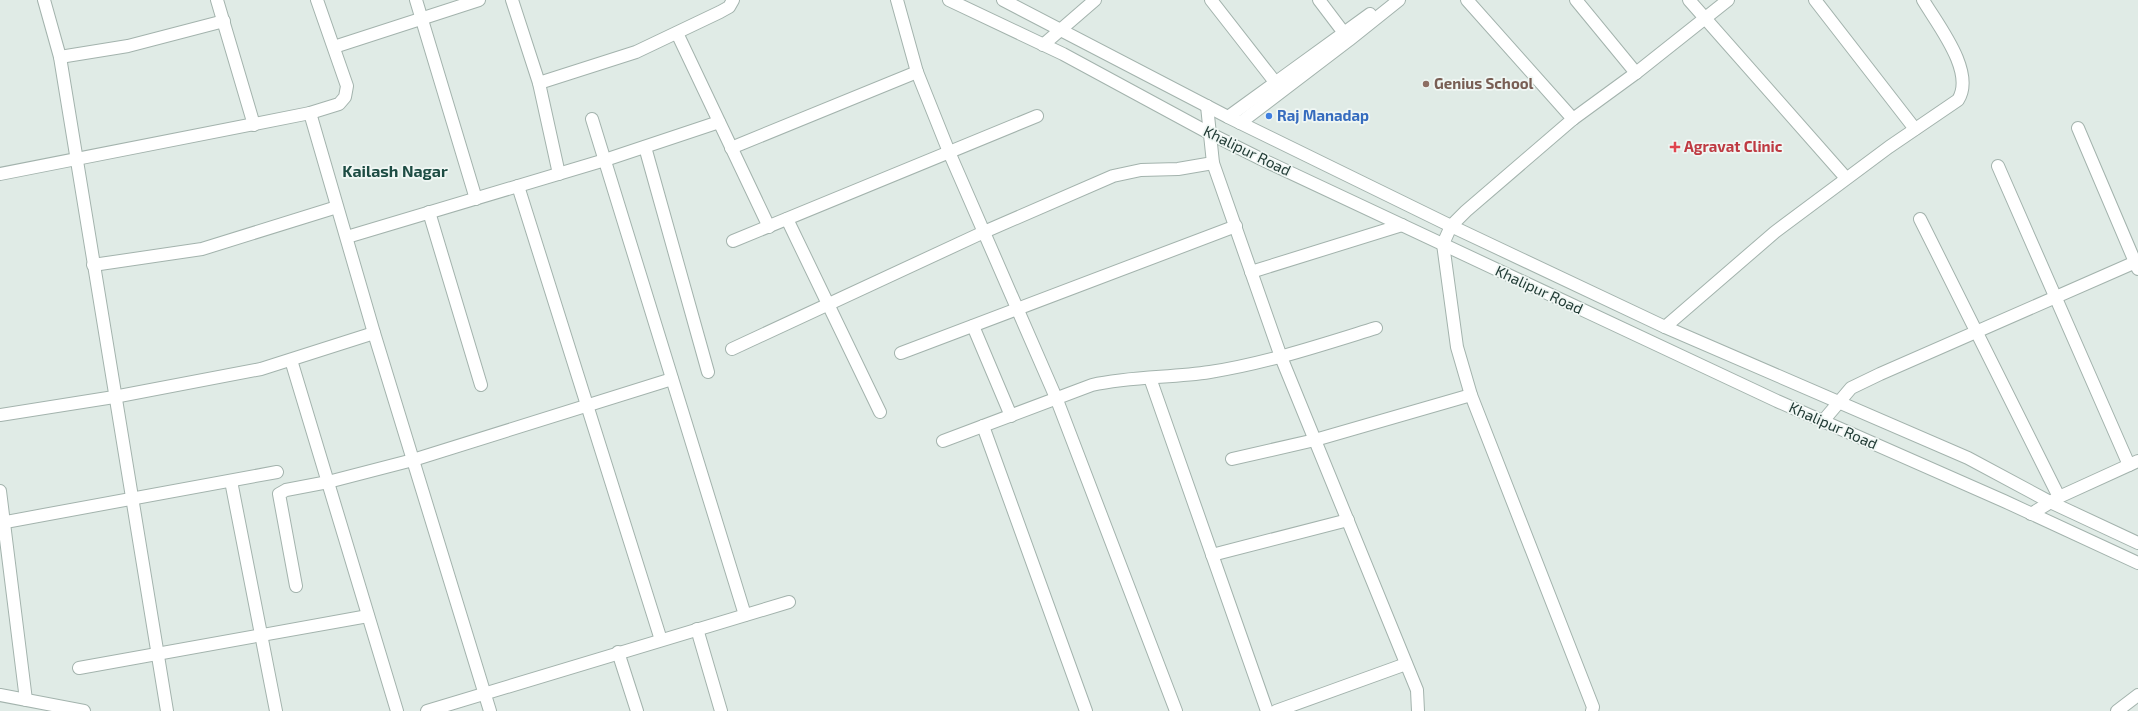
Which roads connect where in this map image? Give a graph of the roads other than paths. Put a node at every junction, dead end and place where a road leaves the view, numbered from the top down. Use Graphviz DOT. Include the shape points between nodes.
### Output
graph roads {
  1 [pos="44,0"];
  2 [pos="217,0"];
  3 [pos="316,0"];
  4 [pos="416,0"];
  5 [pos="479,0"];
  6 [pos="512,0"];
  7 [pos="733,0"];
  8 [pos="897,0"];
  9 [pos="948,0"];
  10 [pos="1003,0"];
  11 [pos="1095,0"];
  12 [pos="1211,0"];
  13 [pos="1319,0"];
  14 [pos="1389,0"];
  15 [pos="1399,0"];
  16 [pos="1467,0"];
  17 [pos="1576,0"];
  18 [pos="1688,0"];
  19 [pos="1728,0"];
  20 [pos="1814,0"];
  21 [pos="1923,0"];
  22 [pos="1704,19"];
  23 [pos="422,20"];
  24 [pos="224,21"];
  25 [pos="1061,29"];
  26 [pos="676,33"];
  27 [pos="1344,33"];
  28 [pos="1043,45"];
  29 [pos="334,47"];
  30 [pos="60,57"];
  31 [pos="917,72"];
  32 [pos="1636,74"];
  33 [pos="1275,82"];
  34 [pos="539,83"];
  35 [pos="1207,106"];
  36 [pos="310,113"];
  37 [pos="1038,116"];
  38 [pos="1228,117"];
  39 [pos="592,119"];
  40 [pos="1572,119"];
  41 [pos="720,122"];
  42 [pos="1240,123"];
  43 [pos="254,125"];
  44 [pos="2078,128"];
  45 [pos="1915,129"];
  46 [pos="1209,133"];
  47 [pos="645,147"];
  48 [pos="731,148"];
  49 [pos="949,152"];
  50 [pos="75,159"];
  51 [pos="605,160"];
  52 [pos="1213,163"];
  53 [pos="1998,166"];
  54 [pos="0,174"];
  55 [pos="559,174"];
  56 [pos="1846,178"];
  57 [pos="518,186"];
  58 [pos="476,198"];
  59 [pos="338,206"];
  60 [pos="429,212"];
  61 [pos="787,219"];
  62 [pos="1920,219"];
  63 [pos="1402,225"];
  64 [pos="1236,226"];
  65 [pos="1451,226"];
  66 [pos="769,227"];
  67 [pos="984,232"];
  68 [pos="347,237"];
  69 [pos="733,241"];
  70 [pos="1443,244"];
  71 [pos="2137,264"];
  72 [pos="93,265"];
  73 [pos="1251,272"];
  74 [pos="2056,297"];
  75 [pos="828,304"];
  76 [pos="1018,309"];
  77 [pos="973,326"];
  78 [pos="1665,327"];
  79 [pos="1376,328"];
  80 [pos="1977,331"];
  81 [pos="374,333"];
  82 [pos="732,349"];
  83 [pos="900,353"];
  84 [pos="1281,357"];
  85 [pos="291,360"];
  86 [pos="708,372"];
  87 [pos="1150,378"];
  88 [pos="672,379"];
  89 [pos="481,385"];
  90 [pos="1471,395"];
  91 [pos="114,397"];
  92 [pos="1057,400"];
  93 [pos="1838,402"];
  94 [pos="586,406"];
  95 [pos="880,412"];
  96 [pos="0,415"];
  97 [pos="1011,416"];
  98 [pos="1823,422"];
  99 [pos="983,426"];
  100 [pos="1315,440"];
  101 [pos="942,441"];
  102 [pos="1232,459"];
  103 [pos="413,460"];
  104 [pos="2134,463"];
  105 [pos="277,472"];
  106 [pos="231,481"];
  107 [pos="328,482"];
  108 [pos="0,491"];
  109 [pos="2055,499"];
  110 [pos="132,500"];
  111 [pos="2031,514"];
  112 [pos="1348,520"];
  113 [pos="2,523"];
  114 [pos="2138,543"];
  115 [pos="1212,555"];
  116 [pos="2138,563"];
  117 [pos="296,586"];
  118 [pos="789,602"];
  119 [pos="745,615"];
  120 [pos="368,616"];
  121 [pos="697,629"];
  122 [pos="261,635"];
  123 [pos="661,640"];
  124 [pos="618,652"];
  125 [pos="158,654"];
  126 [pos="1406,664"];
  127 [pos="79,668"];
  128 [pos="484,692"];
  129 [pos="0,695"];
  130 [pos="2138,695"];
  131 [pos="26,700"];
  132 [pos="84,711"];
  133 [pos="167,711"];
  134 [pos="276,711"];
  135 [pos="398,711"];
  136 [pos="427,711"];
  137 [pos="490,711"];
  138 [pos="637,711"];
  139 [pos="721,711"];
  140 [pos="1086,711"];
  141 [pos="1176,711"];
  142 [pos="1267,711"];
  143 [pos="1276,711"];
  144 [pos="1418,711"];
  145 [pos="1592,711"];
  146 [pos="2117,711"];
  1 -- 30 [label="street"];
  2 -- 24 [label="street"];
  3 -- 29 [label="street"];
  4 -- 23 [label="street"];
  5 -- 23 [label="street"];
  6 -- 34 [label="street"];
  7 -- 26 [label="street" via="720,12"];
  8 -- 31 [label="street"];
  9 -- 28 [label="street, Khalipur Road"];
  10 -- 25 [label="street, Khalipur Road"];
  11 -- 25 [label="street"];
  12 -- 33 [label="street"];
  13 -- 27 [label="street"];
  14 -- 27 [label="street"];
  15 -- 42 [label="street"];
  16 -- 40 [label="street"];
  17 -- 32 [label="street"];
  18 -- 22 [label="street"];
  19 -- 22 [label="street"];
  20 -- 45 [label="street"];
  21 -- 45 [label="street" via="1957,58 1964,83 1958,100"];
  22 -- 32 [label="street"];
  22 -- 56 [label="street"];
  23 -- 29 [label="street"];
  23 -- 58 [label="street"];
  24 -- 30 [label="street" via="128,46"];
  24 -- 43 [label="street"];
  25 -- 28 [label="street"];
  25 -- 35 [label="street, Khalipur Road"];
  26 -- 34 [label="street" via="636,52"];
  26 -- 41 [label="street"];
  27 -- 33 [label="street"];
  28 -- 46 [label="street, Khalipur Road"];
  29 -- 36 [label="street" via="347,86 345,97 339,104"];
  30 -- 50 [label="street"];
  31 -- 48 [label="street"];
  31 -- 49 [label="street"];
  32 -- 40 [label="street"];
  33 -- 38 [label="street"];
  34 -- 55 [label="street"];
  35 -- 38 [label="street, Khalipur Road"];
  35 -- 46 [label="street"];
  36 -- 43 [label="street"];
  36 -- 59 [label="street"];
  37 -- 49 [label="street"];
  38 -- 42 [label="street, Khalipur Road"];
  39 -- 51 [label="street"];
  40 -- 65 [label="street"];
  41 -- 47 [label="street"];
  41 -- 48 [label="street"];
  42 -- 65 [label="street, Khalipur Road"];
  43 -- 50 [label="street"];
  44 -- 71 [label="street"];
  45 -- 56 [label="street"];
  46 -- 52 [label="street"];
  46 -- 63 [label="street, Khalipur Road"];
  47 -- 51 [label="street"];
  47 -- 86 [label="street"];
  48 -- 66 [label="street"];
  49 -- 61 [label="street"];
  49 -- 67 [label="street"];
  50 -- 54 [label="street"];
  50 -- 72 [label="street"];
  51 -- 55 [label="street"];
  51 -- 88 [label="street"];
  52 -- 64 [label="street"];
  52 -- 67 [label="street" via="1178,169 1141,170 1113,176"];
  53 -- 74 [label="street"];
  55 -- 57 [label="street"];
  56 -- 78 [label="street" via="1775,232"];
  57 -- 58 [label="street"];
  57 -- 94 [label="street"];
  58 -- 60 [label="street"];
  59 -- 68 [label="street"];
  59 -- 72 [label="street" via="202,249"];
  60 -- 68 [label="street"];
  60 -- 89 [label="street"];
  61 -- 66 [label="street"];
  61 -- 75 [label="street"];
  62 -- 80 [label="street"];
  63 -- 70 [label="street, Khalipur Road"];
  63 -- 73 [label="street"];
  64 -- 73 [label="street"];
  64 -- 76 [label="street"];
  65 -- 70 [label="street"];
  65 -- 78 [label="street, Khalipur Road"];
  66 -- 69 [label="street"];
  67 -- 75 [label="street"];
  67 -- 76 [label="street"];
  68 -- 81 [label="street"];
  70 -- 90 [label="street" via="1457,347"];
  70 -- 98 [label="street, Khalipur Road"];
  71 -- 74 [label="street"];
  72 -- 91 [label="street"];
  73 -- 84 [label="street"];
  74 -- 80 [label="street"];
  74 -- 104 [label="street"];
  75 -- 82 [label="street"];
  75 -- 95 [label="street"];
  76 -- 77 [label="street"];
  76 -- 92 [label="street"];
  77 -- 83 [label="street"];
  77 -- 97 [label="street"];
  78 -- 93 [label="street, Khalipur Road"];
  79 -- 84 [label="street"];
  80 -- 93 [label="street" via="1851,388"];
  80 -- 109 [label="street"];
  81 -- 85 [label="street"];
  81 -- 103 [label="street"];
  84 -- 87 [label="street" via="1210,372"];
  84 -- 100 [label="street"];
  85 -- 91 [label="street" via="261,369"];
  85 -- 107 [label="street"];
  87 -- 92 [label="street" via="1114,380"];
  87 -- 115 [label="street"];
  88 -- 94 [label="street"];
  88 -- 119 [label="street"];
  90 -- 100 [label="street"];
  90 -- 145 [label="street" via="1593,707"];
  91 -- 96 [label="street"];
  91 -- 110 [label="street"];
  92 -- 97 [label="street"];
  92 -- 141 [label="street"];
  93 -- 98 [label="street"];
  93 -- 109 [label="street, Khalipur Road"];
  94 -- 103 [label="street"];
  94 -- 123 [label="street"];
  97 -- 99 [label="street"];
  98 -- 111 [label="street, Khalipur Road"];
  99 -- 101 [label="street"];
  99 -- 140 [label="street"];
  100 -- 102 [label="street"];
  100 -- 112 [label="street"];
  103 -- 107 [label="street"];
  103 -- 128 [label="street"];
  104 -- 109 [label="street"];
  105 -- 106 [label="street"];
  106 -- 110 [label="street"];
  106 -- 122 [label="street"];
  107 -- 117 [label="street" via="286,490 279,494"];
  107 -- 120 [label="street"];
  108 -- 113 [label="street"];
  109 -- 111 [label="street"];
  109 -- 114 [label="street, Khalipur Road"];
  110 -- 113 [label="street"];
  110 -- 125 [label="street"];
  111 -- 116 [label="street, Khalipur Road"];
  112 -- 115 [label="street"];
  112 -- 126 [label="street"];
  113 -- 131 [label="street"];
  115 -- 142 [label="street"];
  118 -- 119 [label="street"];
  119 -- 121 [label="street"];
  120 -- 122 [label="street"];
  120 -- 135 [label="street"];
  121 -- 123 [label="street"];
  121 -- 139 [label="street"];
  122 -- 125 [label="street"];
  122 -- 134 [label="street"];
  123 -- 124 [label="street"];
  124 -- 128 [label="street"];
  124 -- 138 [label="street"];
  125 -- 127 [label="street"];
  125 -- 133 [label="street"];
  126 -- 143 [label="street"];
  126 -- 144 [label="street" via="1417,690"];
  128 -- 136 [label="street"];
  128 -- 137 [label="street"];
  129 -- 131 [label="street"];
  130 -- 146 [label="street"];
  131 -- 132 [label="street"];
}
